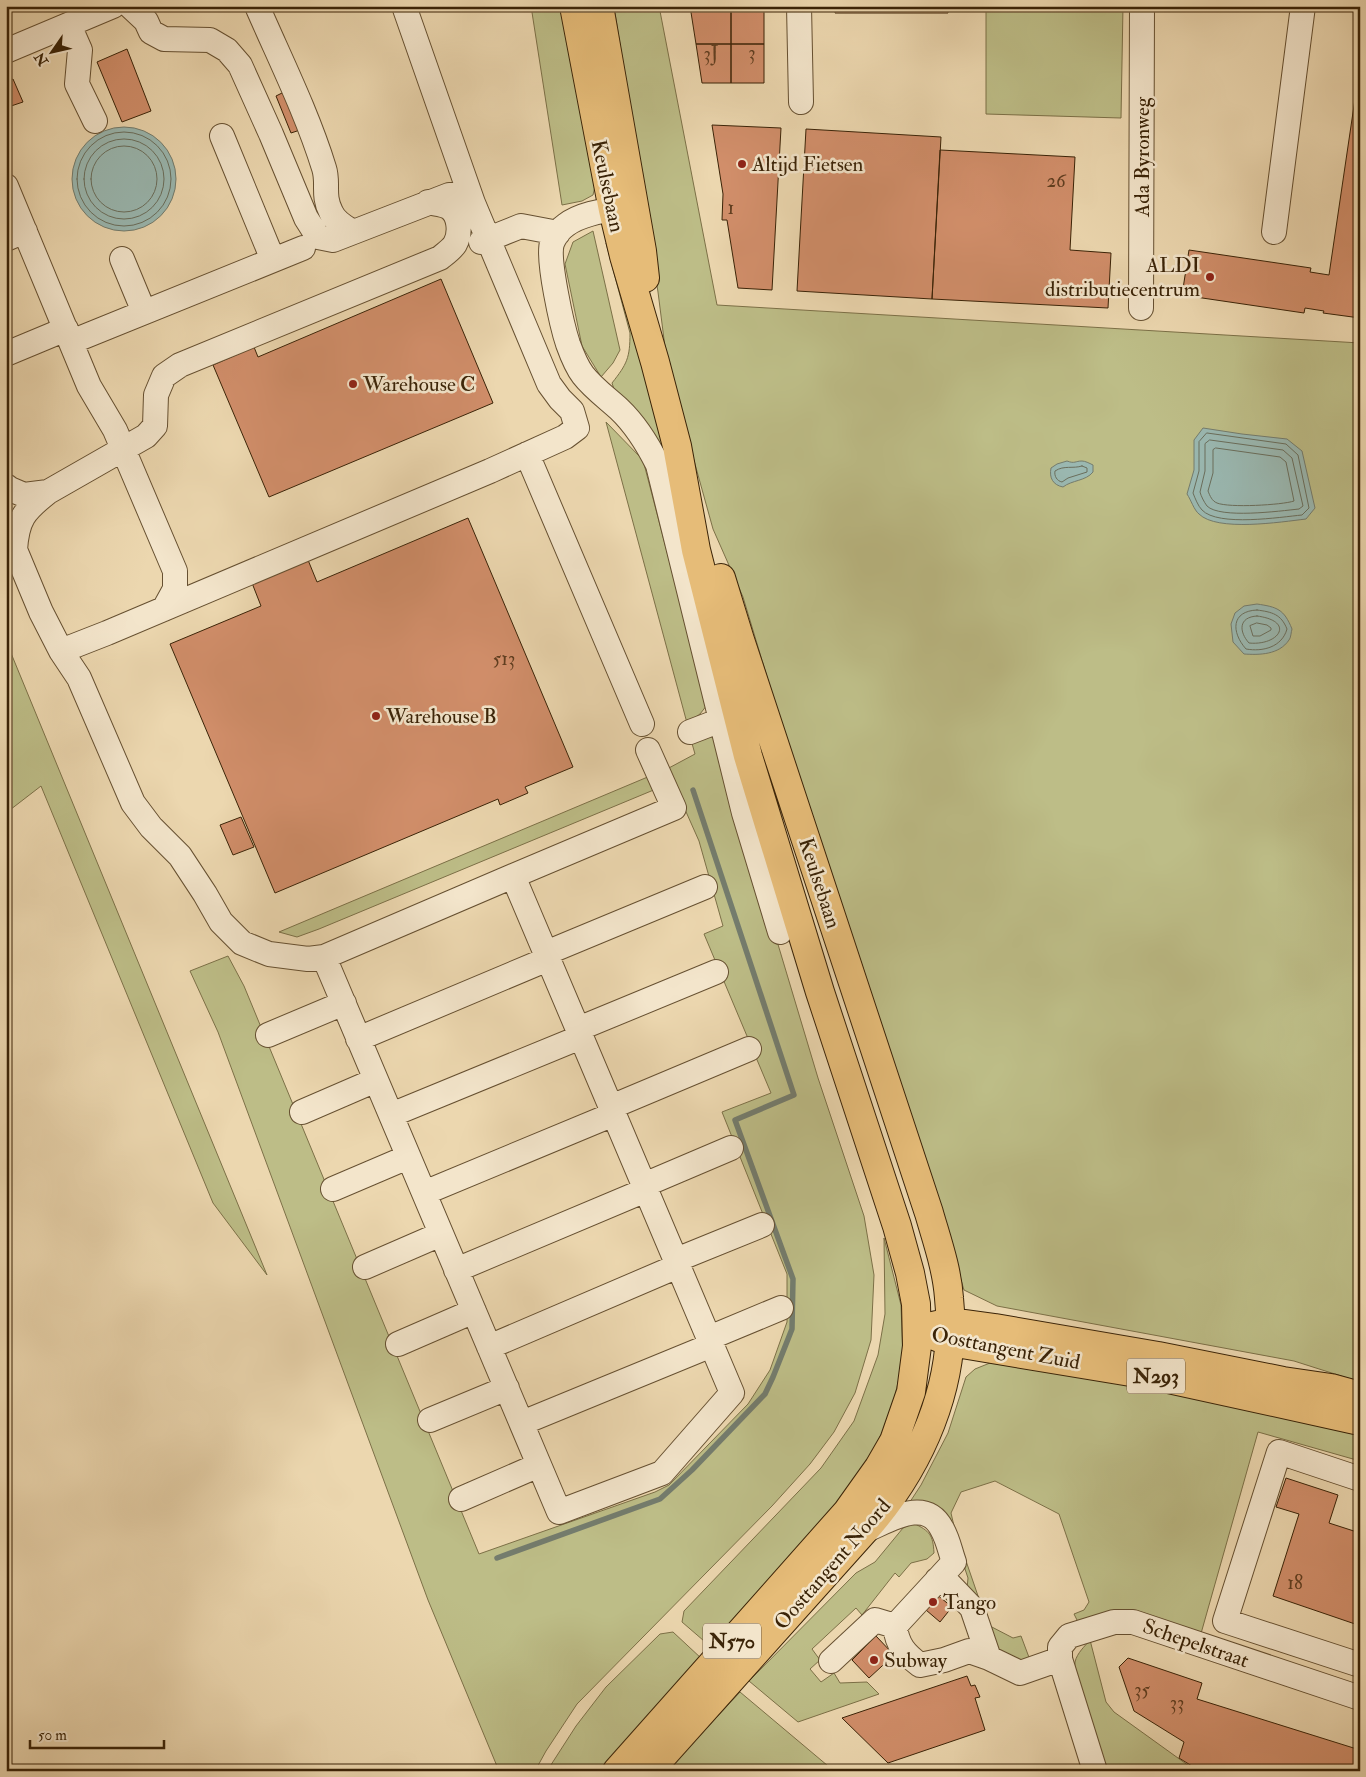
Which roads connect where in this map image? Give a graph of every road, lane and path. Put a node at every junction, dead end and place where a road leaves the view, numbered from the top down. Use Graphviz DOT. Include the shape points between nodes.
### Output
graph roads {
  1 [pos="113,6"];
  2 [pos="130,6"];
  3 [pos="257,6"];
  4 [pos="404,6"];
  5 [pos="574,6"];
  6 [pos="599,6"];
  7 [pos="799,6"];
  8 [pos="1142,6"];
  9 [pos="1303,6"];
  10 [pos="69,25"];
  11 [pos="6,51"];
  12 [pos="801,102"];
  13 [pos="95,121"];
  14 [pos="222,136"];
  15 [pos="6,186"];
  16 [pos="428,202"];
  17 [pos="473,203"];
  18 [pos="623,208"];
  19 [pos="353,232"];
  20 [pos="1274,232"];
  21 [pos="558,233"];
  22 [pos="16,235"];
  23 [pos="487,243"];
  24 [pos="303,248"];
  25 [pos="440,258"];
  26 [pos="122,259"];
  27 [pos="273,260"];
  28 [pos="1141,308"];
  29 [pos="144,312"];
  30 [pos="68,336"];
  31 [pos="6,354"];
  32 [pos="676,446"];
  33 [pos="124,450"];
  34 [pos="527,454"];
  35 [pos="99,463"];
  36 [pos="136,478"];
  37 [pos="6,486"];
  38 [pos="48,492"];
  39 [pos="6,528"];
  40 [pos="15,550"];
  41 [pos="164,609"];
  42 [pos="61,651"];
  43 [pos="721,720"];
  44 [pos="642,724"];
  45 [pos="690,732"];
  46 [pos="648,750"];
  47 [pos="513,876"];
  48 [pos="705,887"];
  49 [pos="780,932"];
  50 [pos="547,956"];
  51 [pos="324,957"];
  52 [pos="716,972"];
  53 [pos="344,1004"];
  54 [pos="580,1033"];
  55 [pos="268,1035"];
  56 [pos="358,1039"];
  57 [pos="749,1050"];
  58 [pos="376,1080"];
  59 [pos="612,1110"];
  60 [pos="302,1112"];
  61 [pos="391,1115"];
  62 [pos="731,1148"];
  63 [pos="408,1157"];
  64 [pos="645,1187"];
  65 [pos="333,1189"];
  66 [pos="424,1193"];
  67 [pos="762,1225"];
  68 [pos="441,1234"];
  69 [pos="677,1263"];
  70 [pos="365,1267"];
  71 [pos="456,1270"];
  72 [pos="781,1308"];
  73 [pos="474,1310"];
  74 [pos="917,1330"];
  75 [pos="950,1332"];
  76 [pos="710,1342"];
  77 [pos="398,1344"];
  78 [pos="489,1347"];
  79 [pos="507,1388"];
  80 [pos="1360,1396"];
  81 [pos="430,1420"];
  82 [pos="1360,1421"];
  83 [pos="522,1423"];
  84 [pos="539,1465"];
  85 [pos="1360,1479"];
  86 [pos="461,1499"];
  87 [pos="864,1531"];
  88 [pos="937,1580"];
  89 [pos="895,1626"];
  90 [pos="989,1658"];
  91 [pos="831,1661"];
  92 [pos="1360,1665"];
  93 [pos="1062,1666"];
  94 [pos="1360,1698"];
  95 [pos="617,1771"];
  96 [pos="649,1771"];
  97 [pos="1095,1771"];
  1 -- 10 [label="street"];
  2 -- 19 [label="street" via="146,21 151,32 164,39 210,40 227,50 240,65 306,218 318,237 332,240"];
  3 -- 19 [label="street" via="325,170 326,200 332,215"];
  4 -- 17 [label="street"];
  5 -- 18 [label="main road, Keulsebaan / N570"];
  6 -- 18 [label="main road, Keulsebaan / N570"];
  7 -- 12 [label="street"];
  8 -- 28 [label="street, Ada Byronweg"];
  9 -- 20 [label="street"];
  10 -- 11 [label="street"];
  10 -- 13 [label="street" via="80,50 77,84"];
  14 -- 27 [label="street"];
  15 -- 22 [label="street"];
  16 -- 17 [label="street" via="448,195 461,195"];
  16 -- 19 [label="street"];
  16 -- 25 [label="street" via="446,206 458,221 454,246"];
  17 -- 23 [label="street"];
  18 -- 21 [label="street" via="575,220"];
  18 -- 32 [label="main road, Keulsebaan / N570" via="624,256"];
  21 -- 23 [label="street" via="521,226"];
  21 -- 43 [label="street" via="552,243 551,265 568,343 583,375 630,421 658,465"];
  22 -- 30 [label="street"];
  23 -- 25 [label="street"];
  23 -- 34 [label="street" via="549,384 572,411 577,428"];
  24 -- 27 [label="street"];
  25 -- 33 [label="street" via="180,365 164,376 156,395 156,426"];
  26 -- 29 [label="street"];
  27 -- 29 [label="street"];
  29 -- 30 [label="street"];
  30 -- 31 [label="street"];
  30 -- 33 [label="street" via="89,386"];
  32 -- 74 [label="main road, Keulsebaan / N570" via="696,550 748,756 820,992 897,1226 916,1304"];
  32 -- 75 [label="main road, Keulsebaan / N570" via="712,547 929,1212 949,1296"];
  33 -- 35 [label="street"];
  33 -- 36 [label="street"];
  34 -- 41 [label="street"];
  34 -- 44 [label="street"];
  35 -- 36 [label="street" via="119,468"];
  35 -- 38 [label="street"];
  36 -- 41 [label="street" via="175,571 175,589"];
  37 -- 38 [label="street" via="24,495"];
  38 -- 40 [label="street" via="30,506 20,521"];
  39 -- 40 [label="street"];
  40 -- 42 [label="street"];
  41 -- 42 [label="street"];
  42 -- 51 [label="street" via="79,678 133,803 180,856 221,922 242,943 269,954 308,959"];
  43 -- 45 [label="street"];
  43 -- 49 [label="street" via="744,813"];
  46 -- 47 [label="street" via="674,808"];
  47 -- 50 [label="street"];
  47 -- 51 [label="street"];
  48 -- 50 [label="street"];
  50 -- 54 [label="street"];
  50 -- 56 [label="street"];
  51 -- 53 [label="street"];
  52 -- 54 [label="street"];
  53 -- 55 [label="street"];
  53 -- 56 [label="street"];
  54 -- 59 [label="street"];
  54 -- 61 [label="street"];
  56 -- 58 [label="street"];
  57 -- 59 [label="street"];
  58 -- 60 [label="street"];
  58 -- 61 [label="street"];
  59 -- 64 [label="street"];
  59 -- 66 [label="street"];
  61 -- 63 [label="street"];
  62 -- 64 [label="street"];
  63 -- 65 [label="street"];
  63 -- 66 [label="street"];
  64 -- 69 [label="street"];
  64 -- 71 [label="street"];
  66 -- 68 [label="street"];
  67 -- 69 [label="street"];
  68 -- 70 [label="street"];
  68 -- 71 [label="street"];
  69 -- 76 [label="street"];
  69 -- 78 [label="street"];
  71 -- 73 [label="street"];
  72 -- 76 [label="street"];
  73 -- 77 [label="street"];
  73 -- 78 [label="street"];
  74 -- 75 [label="main road, Oosttangent Zuid / N293"];
  74 -- 95 [label="main road, Oosttangent Noord / N570" via="918,1346 911,1392 894,1441 880,1467 847,1512"];
  75 -- 80 [label="main road, Oosttangent Zuid / N293" via="1158,1356"];
  75 -- 82 [label="main road, Oosttangent Zuid / N293"];
  75 -- 87 [label="main road, Oosttangent Noord / N570" via="938,1402 923,1444 894,1494"];
  76 -- 83 [label="street"];
  76 -- 84 [label="street" via="732,1392 662,1473 559,1512"];
  78 -- 79 [label="street"];
  79 -- 81 [label="street"];
  79 -- 83 [label="street"];
  83 -- 84 [label="street"];
  84 -- 86 [label="street"];
  85 -- 92 [label="street" via="1279,1452 1225,1621"];
  87 -- 88 [label="street" via="912,1512 928,1514 943,1530 954,1562"];
  87 -- 96 [label="main road, Oosttangent Noord / N570"];
  88 -- 89 [label="street"];
  88 -- 90 [label="street" via="949,1584 972,1608"];
  89 -- 90 [label="street" via="896,1636 907,1656 920,1665 970,1651"];
  89 -- 91 [label="street" via="876,1620"];
  90 -- 93 [label="street" via="1020,1673"];
  93 -- 94 [label="street, Schepelstraat" via="1060,1647 1069,1636 1114,1622 1133,1622"];
  93 -- 97 [label="street"];
}
